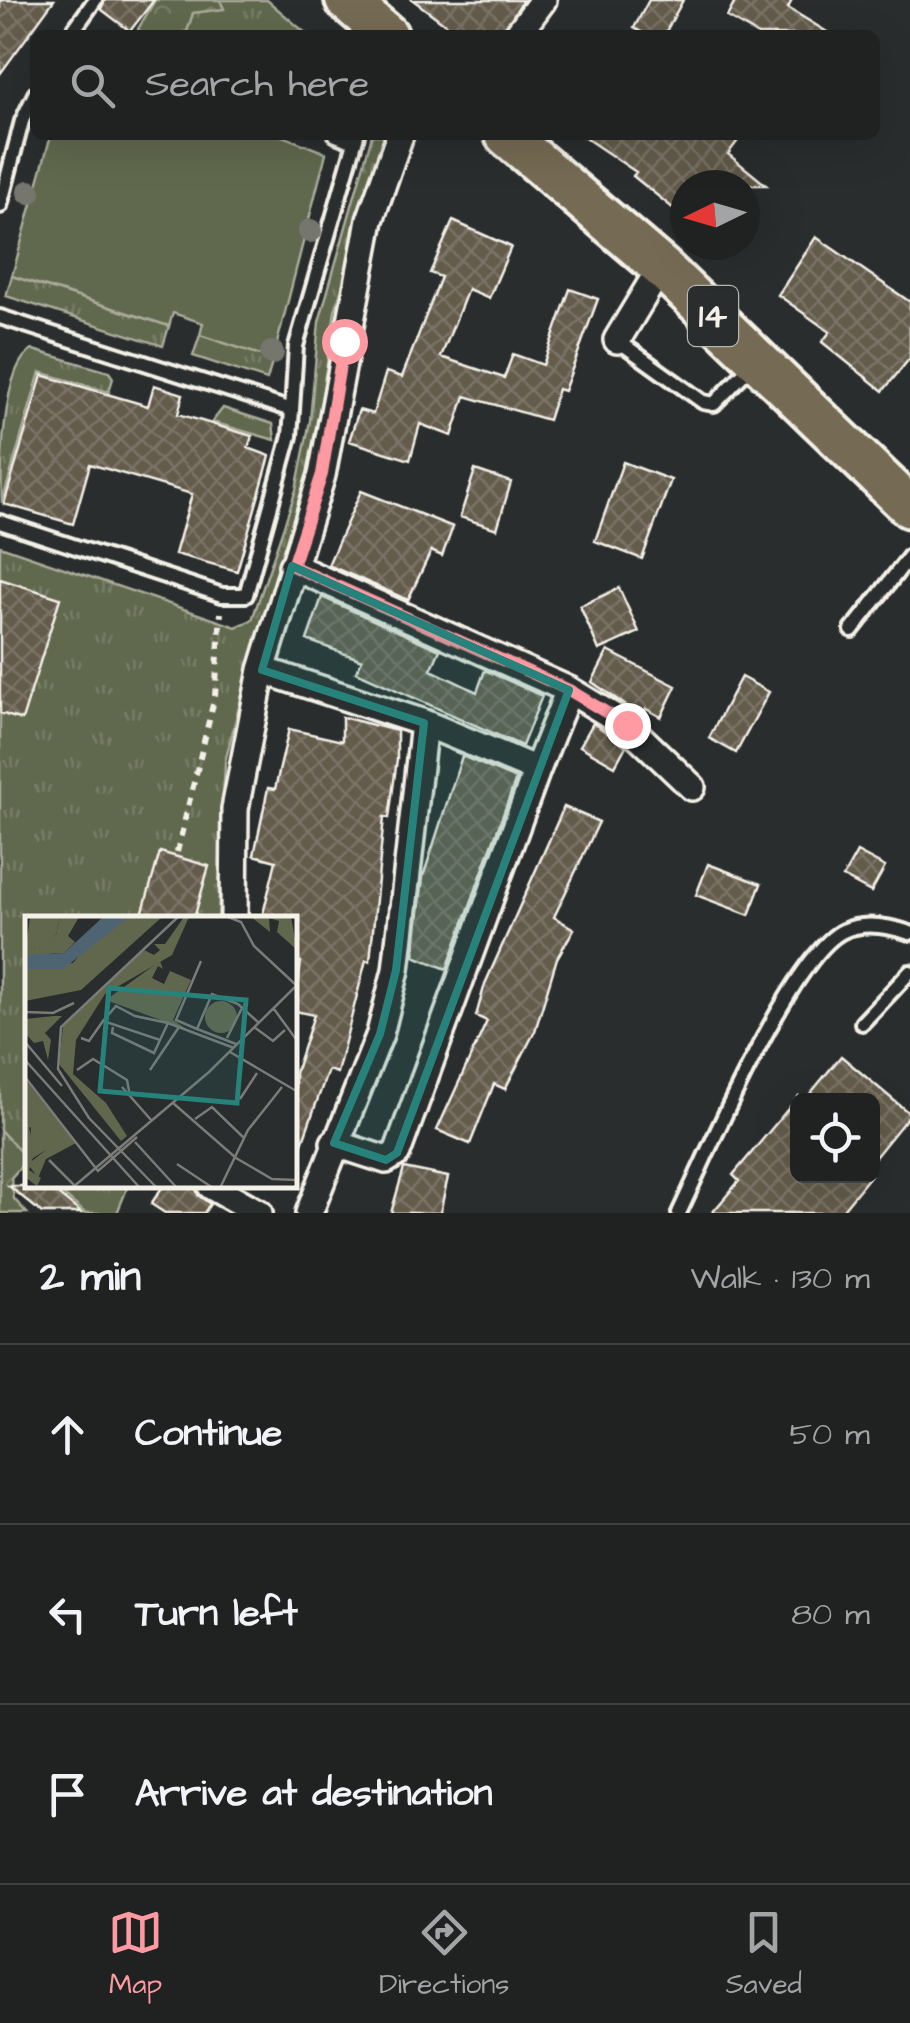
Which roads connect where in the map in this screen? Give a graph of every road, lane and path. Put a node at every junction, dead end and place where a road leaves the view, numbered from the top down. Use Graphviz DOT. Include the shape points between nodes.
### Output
graph roads {
  1 [pos="95,0"];
  2 [pos="346,0"];
  3 [pos="543,0"];
  4 [pos="73,30"];
  5 [pos="381,30"];
  6 [pos="521,30"];
  7 [pos="30,104"];
  8 [pos="355,140"];
  9 [pos="398,140"];
  10 [pos="512,140"];
  11 [pos="0,206"];
  12 [pos="661,267"];
  13 [pos="0,317"];
  14 [pos="617,340"];
  15 [pos="758,358"];
  16 [pos="292,410"];
  17 [pos="910,507"];
  18 [pos="0,522"];
  19 [pos="910,556"];
  20 [pos="292,566"];
  21 [pos="222,595"];
  22 [pos="852,630"];
  23 [pos="262,670"];
  24 [pos="569,690"];
  25 [pos="424,723"];
  26 [pos="537,770"];
  27 [pos="692,787"];
  28 [pos="176,852"];
  29 [pos="234,916"];
  30 [pos="910,933"];
  31 [pos="910,972"];
  32 [pos="862,1023"];
  33 [pos="334,1143"];
  34 [pos="215,1188"];
  35 [pos="259,1213"];
  36 [pos="309,1213"];
  37 [pos="678,1213"];
  1 -- 4 [label="lane"];
  2 -- 5 [label="highway"];
  3 -- 6 [label="street"];
  7 -- 11 [label="lane"];
  8 -- 16 [label="lane" via="296,346"];
  9 -- 20 [label="street" via="370,220 322,474"];
  10 -- 12 [label="highway, 14"];
  12 -- 14 [label="street"];
  12 -- 15 [label="highway, 14"];
  13 -- 16 [label="lane"];
  14 -- 15 [label="lane" via="714,404"];
  15 -- 17 [label="highway, 14"];
  16 -- 21 [label="lane" via="253,580 246,595"];
  18 -- 21 [label="lane"];
  19 -- 22 [label="lane"];
  20 -- 23 [label="street"];
  20 -- 24 [label="street"];
  21 -- 28 [label="path" via="212,708"];
  23 -- 25 [label="street"];
  23 -- 29 [label="street" via="235,808"];
  24 -- 26 [label="street"];
  24 -- 27 [label="street" via="627,725"];
  25 -- 26 [label="street"];
  25 -- 33 [label="street" via="396,970 380,1034"];
  26 -- 33 [label="street" via="397,1153 386,1160"];
  30 -- 37 [label="lane" via="870,925 841,932 796,981"];
  31 -- 32 [label="lane"];
  33 -- 36 [label="street"];
  34 -- 35 [label="street"];
}
